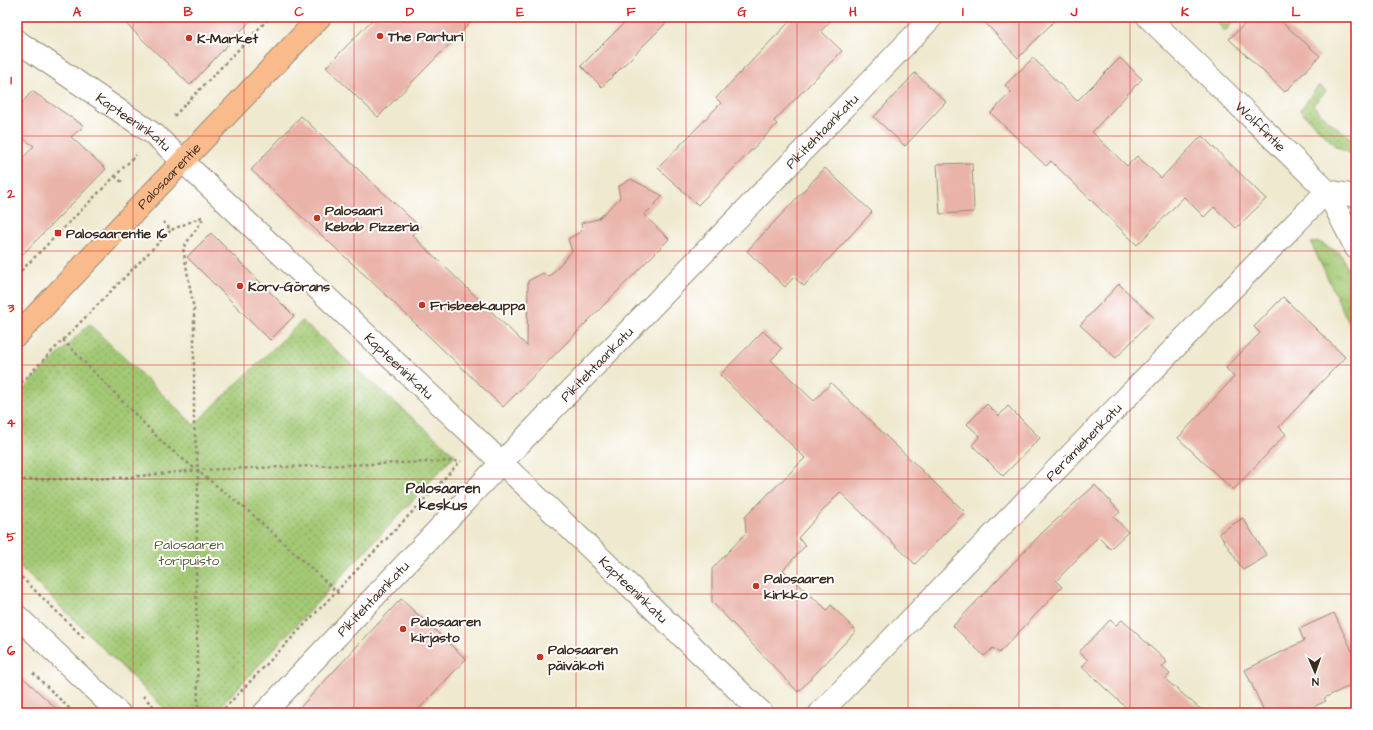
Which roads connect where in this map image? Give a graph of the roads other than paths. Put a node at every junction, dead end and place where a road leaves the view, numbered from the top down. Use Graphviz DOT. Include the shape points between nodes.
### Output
graph roads {
  1 [pos="320,17"];
  2 [pos="932,17"];
  3 [pos="1148,17"];
  4 [pos="17,41"];
  5 [pos="183,162"];
  6 [pos="1327,191"];
  7 [pos="1356,196"];
  8 [pos="1356,248"];
  9 [pos="17,335"];
  10 [pos="501,463"];
  11 [pos="17,616"];
  12 [pos="119,713"];
  13 [pos="264,713"];
  14 [pos="762,713"];
  15 [pos="820,713"];
  1 -- 5 [label="main road, Palosaarentie"];
  2 -- 10 [label="street, Pikitehtaankatu"];
  3 -- 6 [label="street, Wolffintie"];
  4 -- 5 [label="street, Kapteeninkatu" via="155,135"];
  5 -- 9 [label="main road, Palosaarentie"];
  5 -- 10 [label="street, Kapteeninkatu"];
  6 -- 7 [label="street"];
  6 -- 8 [label="street, Wolffintie"];
  6 -- 15 [label="street, Perämiehenkatu"];
  10 -- 13 [label="street, Pikitehtaankatu"];
  10 -- 14 [label="street, Kapteeninkatu"];
  11 -- 12 [label="street"];
}
